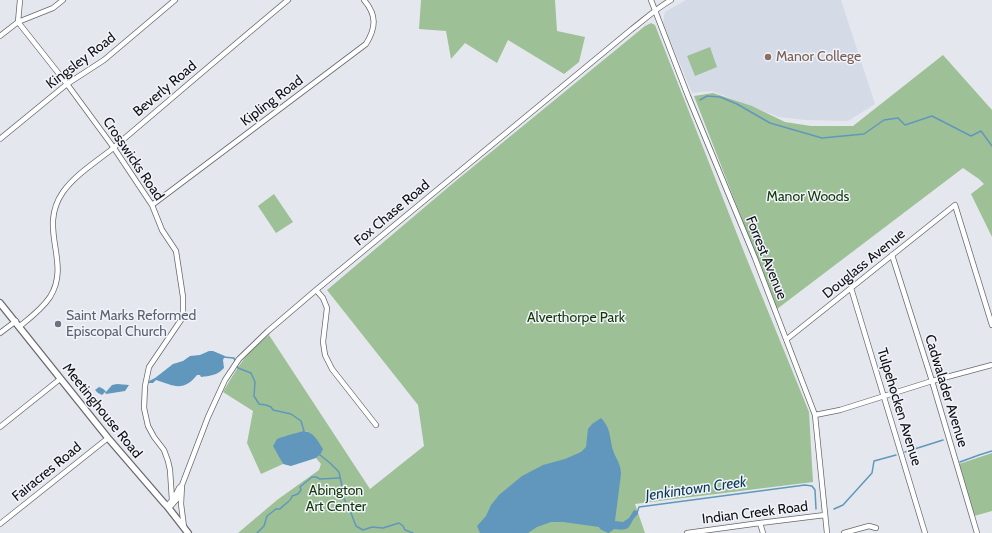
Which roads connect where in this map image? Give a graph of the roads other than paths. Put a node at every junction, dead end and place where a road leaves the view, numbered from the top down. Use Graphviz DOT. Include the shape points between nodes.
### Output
graph roads {
  1 [pos="20,0"];
  2 [pos="63,0"];
  3 [pos="175,0"];
  4 [pos="288,0"];
  5 [pos="364,0"];
  6 [pos="652,0"];
  7 [pos="671,0"];
  8 [pos="656,10"];
  9 [pos="18,22"];
  10 [pos="0,36"];
  11 [pos="67,84"];
  12 [pos="0,139"];
  13 [pos="114,148"];
  14 [pos="152,205"];
  15 [pos="892,255"];
  16 [pos="852,288"];
  17 [pos="316,290"];
  18 [pos="0,302"];
  19 [pos="18,324"];
  20 [pos="992,325"];
  21 [pos="0,333"];
  22 [pos="786,339"];
  23 [pos="992,365"];
  24 [pos="60,379"];
  25 [pos="932,381"];
  26 [pos="884,396"];
  27 [pos="815,414"];
  28 [pos="376,425"];
  29 [pos="0,427"];
  30 [pos="108,438"];
  31 [pos="182,485"];
  32 [pos="181,492"];
  33 [pos="172,500"];
  34 [pos="168,507"];
  35 [pos="825,515"];
  36 [pos="760,523"];
  37 [pos="0,524"];
  38 [pos="876,528"];
  39 [pos="186,531"];
  40 [pos="687,533"];
  41 [pos="763,533"];
  42 [pos="827,533"];
  43 [pos="844,533"];
  44 [pos="925,533"];
  45 [pos="977,533"];
  1 -- 9 [label="street"];
  2 -- 9 [label="street" via="53,8"];
  3 -- 11 [label="street, Kingsley Road" via="104,60"];
  4 -- 13 [label="street, Beverly Road"];
  5 -- 14 [label="street, Kipling Road" via="373,14 374,24 372,35 366,44"];
  6 -- 8 [label="street, Forrest Avenue"];
  7 -- 8 [label="street, Fox Chase Road"];
  8 -- 17 [label="street, Fox Chase Road"];
  8 -- 22 [label="street, Forrest Avenue"];
  9 -- 10 [label="street"];
  9 -- 11 [label="street, Crosswicks Road"];
  11 -- 12 [label="street, Kingsley Road"];
  11 -- 13 [label="street, Crosswicks Road"];
  13 -- 14 [label="street, Crosswicks Road"];
  13 -- 19 [label="street, Beverly Road" via="69,184 58,200 52,220 58,259 56,283 44,304"];
  14 -- 33 [label="street, Crosswicks Road" via="162,230 176,251 184,297 183,317 149,367 145,386 144,408 148,426 168,461"];
  15 -- 16 [label="street, Douglass Avenue"];
  15 -- 20 [label="street, Douglass Avenue" via="954,205"];
  15 -- 25 [label="street, Cadwalader Avenue"];
  16 -- 22 [label="street, Douglass Avenue"];
  16 -- 26 [label="street, Tulpehocken Avenue"];
  17 -- 28 [label="street" via="327,308 323,342 325,355 332,369"];
  17 -- 31 [label="street, Fox Chase Road" via="239,359 225,380"];
  18 -- 19 [label="street, Meetinghouse Road"];
  19 -- 21 [label="street, Beverly Road"];
  19 -- 24 [label="street, Meetinghouse Road"];
  22 -- 27 [label="street, Forrest Avenue"];
  23 -- 25 [label="street"];
  24 -- 29 [label="street"];
  24 -- 30 [label="street, Meetinghouse Road"];
  25 -- 26 [label="street"];
  25 -- 45 [label="street, Cadwalader Avenue"];
  26 -- 27 [label="street" via="840,410"];
  26 -- 44 [label="street, Tulpehocken Avenue"];
  27 -- 35 [label="street, Forrest Avenue"];
  30 -- 34 [label="street, Meetinghouse Road"];
  30 -- 37 [label="street, Fairacres Road"];
  31 -- 32 [label="street, Fox Chase Road"];
  31 -- 33 [label="street, Fox Chase Road"];
  32 -- 34 [label="street, Fox Chase Road"];
  32 -- 39 [label="street, Fox Chase Road"];
  33 -- 34 [label="street, Fox Chase Road"];
  34 -- 39 [label="street, Meetinghouse Road"];
  35 -- 36 [label="street, Indian Creek Road"];
  35 -- 42 [label="street, Forrest Avenue"];
  36 -- 40 [label="street, Indian Creek Road"];
  36 -- 41 [label="street"];
  38 -- 43 [label="street" via="869,526"];
}
